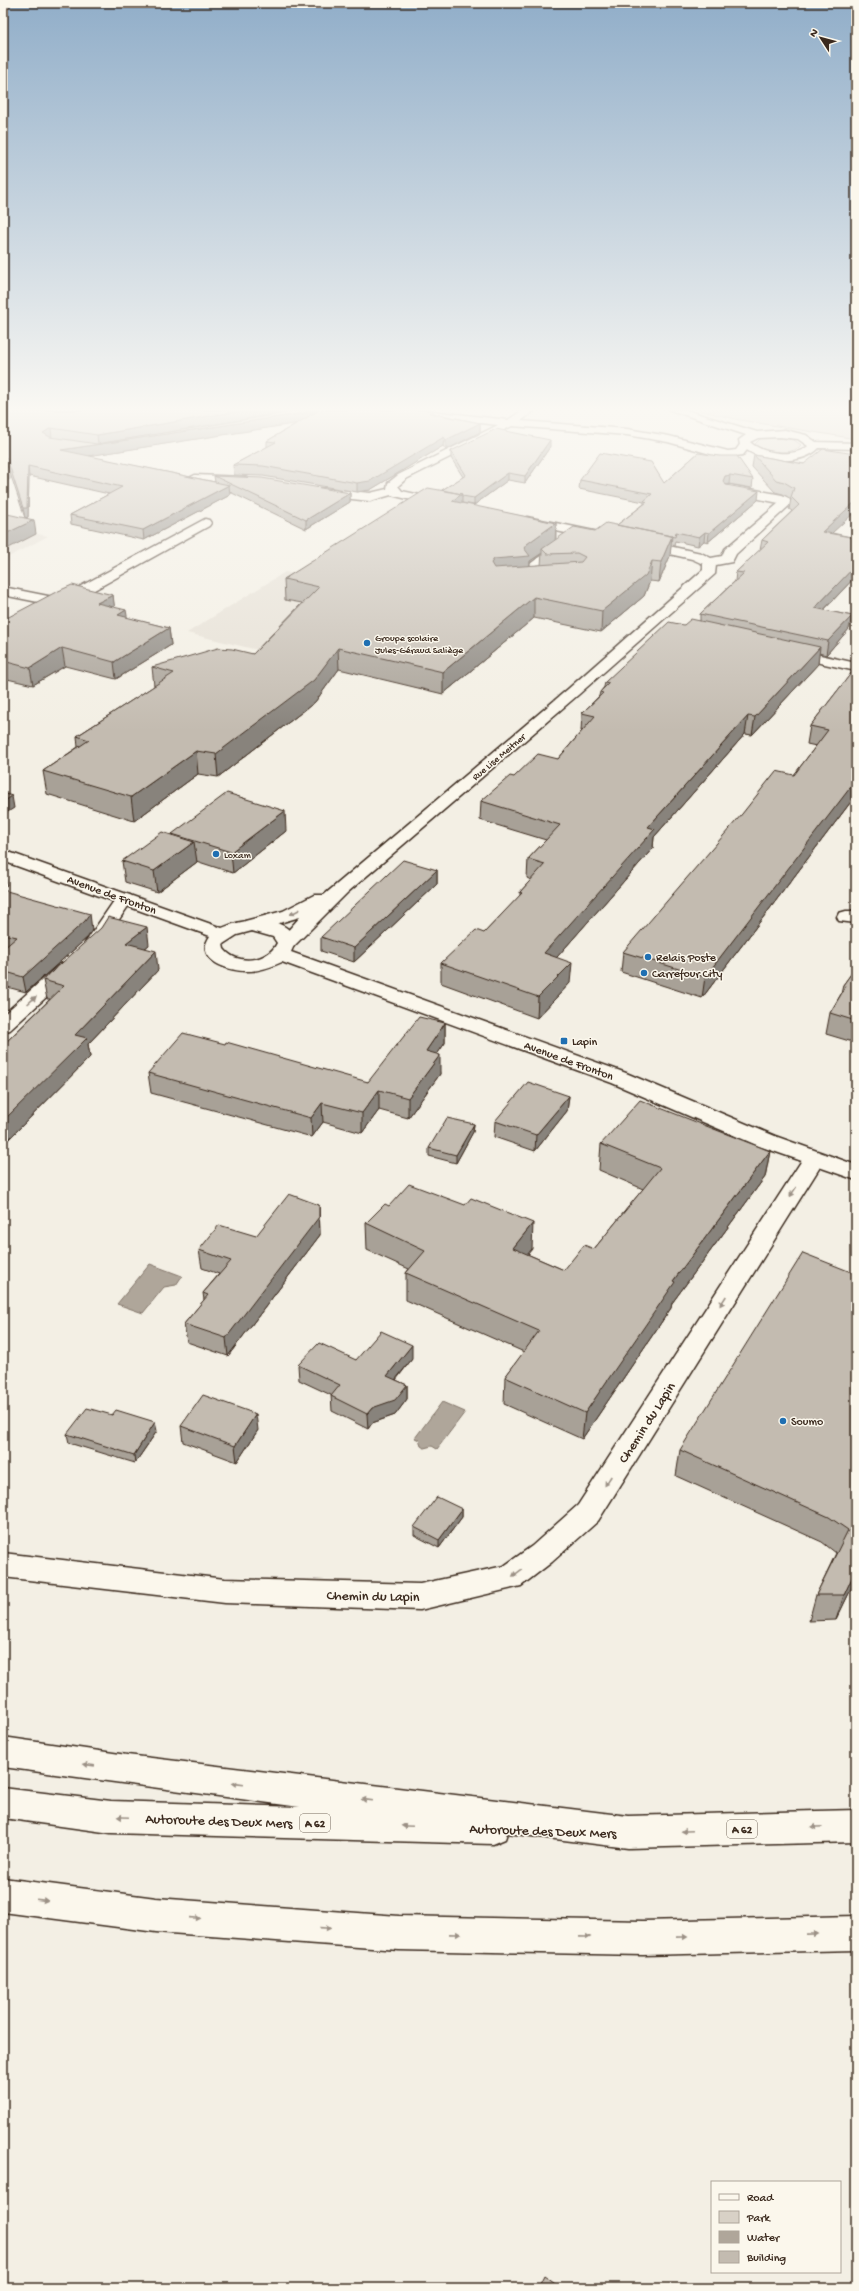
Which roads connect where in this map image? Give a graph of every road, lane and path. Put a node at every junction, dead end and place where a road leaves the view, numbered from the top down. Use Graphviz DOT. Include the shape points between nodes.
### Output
graph roads {
  1 [pos="770,517"];
  2 [pos="515,518"];
  3 [pos="205,523"];
  4 [pos="582,532"];
  5 [pos="611,538"];
  6 [pos="626,541"];
  7 [pos="709,562"];
  8 [pos="554,579"];
  9 [pos="541,580"];
  10 [pos="527,582"];
  11 [pos="3,591"];
  12 [pos="652,622"];
  13 [pos="672,626"];
  14 [pos="773,649"];
  15 [pos="856,667"];
  16 [pos="3,855"];
  17 [pos="342,888"];
  18 [pos="124,899"];
  19 [pos="252,925"];
  20 [pos="222,934"];
  21 [pos="283,949"];
  22 [pos="3,1026"];
  23 [pos="814,1159"];
  24 [pos="856,1172"];
  25 [pos="3,1565"];
  26 [pos="3,1752"];
  27 [pos="3,1803"];
  28 [pos="856,1826"];
  29 [pos="628,1832"];
  30 [pos="3,1894"];
  31 [pos="856,1934"];
  1 -- 7 [label="main road" via="730,552 727,559"];
  2 -- 4 [label="main road"];
  3 -- 11 [label="main road" via="73,596 53,601"];
  4 -- 5 [label="main road"];
  4 -- 9 [label="main road" via="532,568"];
  6 -- 7 [label="main road" via="696,556"];
  7 -- 12 [label="main road, Rue Lise Meitner" via="710,571"];
  8 -- 9 [label="main road"];
  9 -- 10 [label="main road"];
  12 -- 13 [label="main road"];
  12 -- 17 [label="main road, Rue Lise Meitner"];
  14 -- 15 [label="main road"];
  16 -- 18 [label="main road, Avenue de Fronton"];
  17 -- 19 [label="main road, Rue Lise Meitner, one-way" via="290,915"];
  17 -- 21 [label="main road, Rue Lise Meitner" via="297,930"];
  18 -- 20 [label="main road, Avenue de Fronton"];
  22 -- 18 [label="main road, one-way" via="96,941"];
  19 -- 20 [label="main road" via="239,926"];
  19 -- 21 [label="main road" via="281,933"];
  20 -- 21 [label="main road" via="214,946 220,958 228,962 250,965 272,960"];
  21 -- 23 [label="main road, Avenue de Fronton" via="619,1078"];
  23 -- 24 [label="main road, Avenue de Fronton"];
  23 -- 25 [label="main road, Chemin du Lapin, one-way" via="588,1513 542,1554 511,1577 420,1597 225,1591"];
  29 -- 26 [label="main road, one-way" via="127,1770"];
  29 -- 27 [label="main road, Autoroute des Deux Mers / A 62, one-way" via="110,1817"];
  28 -- 29 [label="main road, A 62, one-way"];
  30 -- 31 [label="main road, one-way" via="156,1915 399,1933 643,1938"];
}
